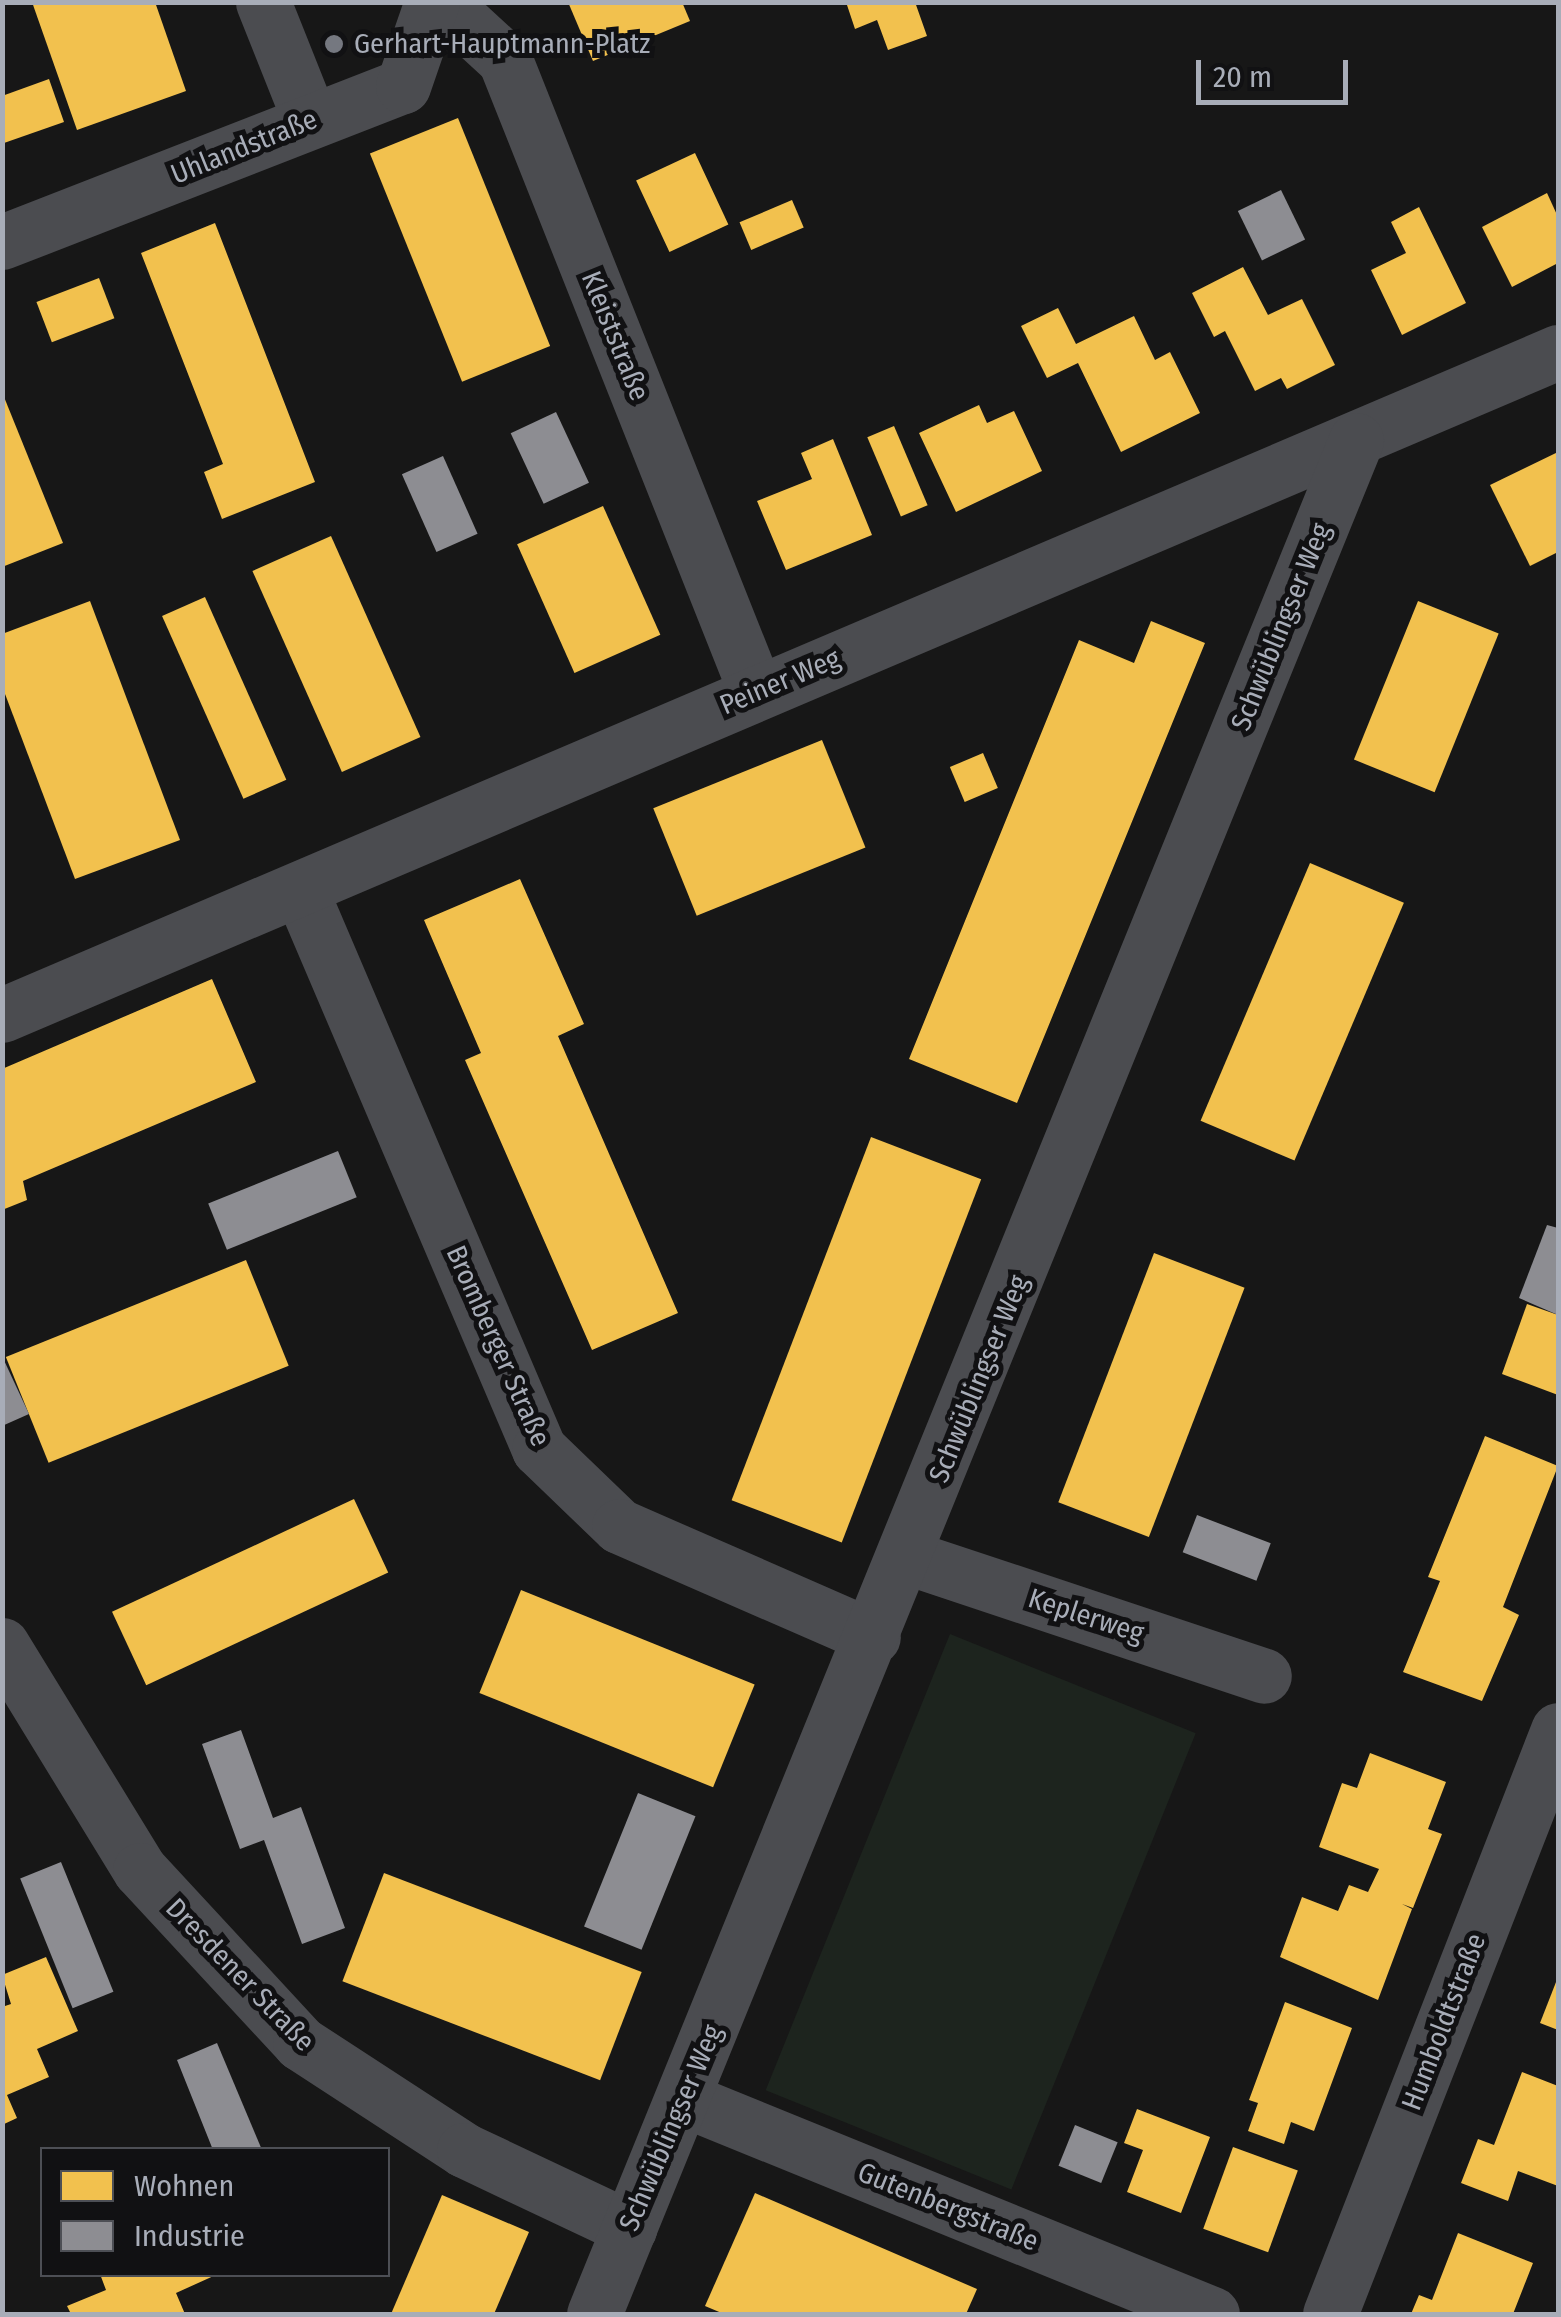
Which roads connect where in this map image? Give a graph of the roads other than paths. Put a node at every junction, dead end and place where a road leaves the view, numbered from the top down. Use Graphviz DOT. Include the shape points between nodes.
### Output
graph roads {
  1 [pos="263,2"];
  2 [pos="432,2"];
  3 [pos="442,2"];
  4 [pos="310,120"];
  5 [pos="2,242"];
  6 [pos="1558,352"];
  7 [pos="1356,440"];
  8 [pos="756,692"];
  9 [pos="300,888"];
  10 [pos="2,1014"];
  11 [pos="907,1557"];
  12 [pos="873,1637"];
  13 [pos="2,1645"];
  14 [pos="1264,1676"];
  15 [pos="1558,1730"];
  16 [pos="684,2099"];
  17 [pos="629,2228"];
  18 [pos="594,2314"];
  19 [pos="1212,2314"];
  20 [pos="1330,2314"];
  1 -- 4 [label="street"];
  2 -- 4 [label="street, Uhlandstraße" via="404,86"];
  3 -- 8 [label="street, Kleiststraße" via="505,60"];
  4 -- 5 [label="street, Uhlandstraße"];
  6 -- 7 [label="street, Peiner Weg"];
  7 -- 8 [label="street, Peiner Weg"];
  7 -- 11 [label="street, Schwüblingser Weg"];
  8 -- 9 [label="street, Peiner Weg"];
  9 -- 10 [label="street, Peiner Weg"];
  9 -- 12 [label="street, Bromberger Straße" via="539,1448 619,1526"];
  11 -- 12 [label="street, Schwüblingser Weg"];
  11 -- 14 [label="street, Keplerweg"];
  12 -- 16 [label="street, Schwüblingser Weg"];
  13 -- 17 [label="street, Dresdener Straße" via="140,1870 300,2043 464,2150"];
  15 -- 20 [label="street, Humboldtstraße"];
  16 -- 17 [label="street, Schwüblingser Weg"];
  16 -- 19 [label="street, Gutenbergstraße"];
  17 -- 18 [label="street, Schwüblingser Weg"];
}
